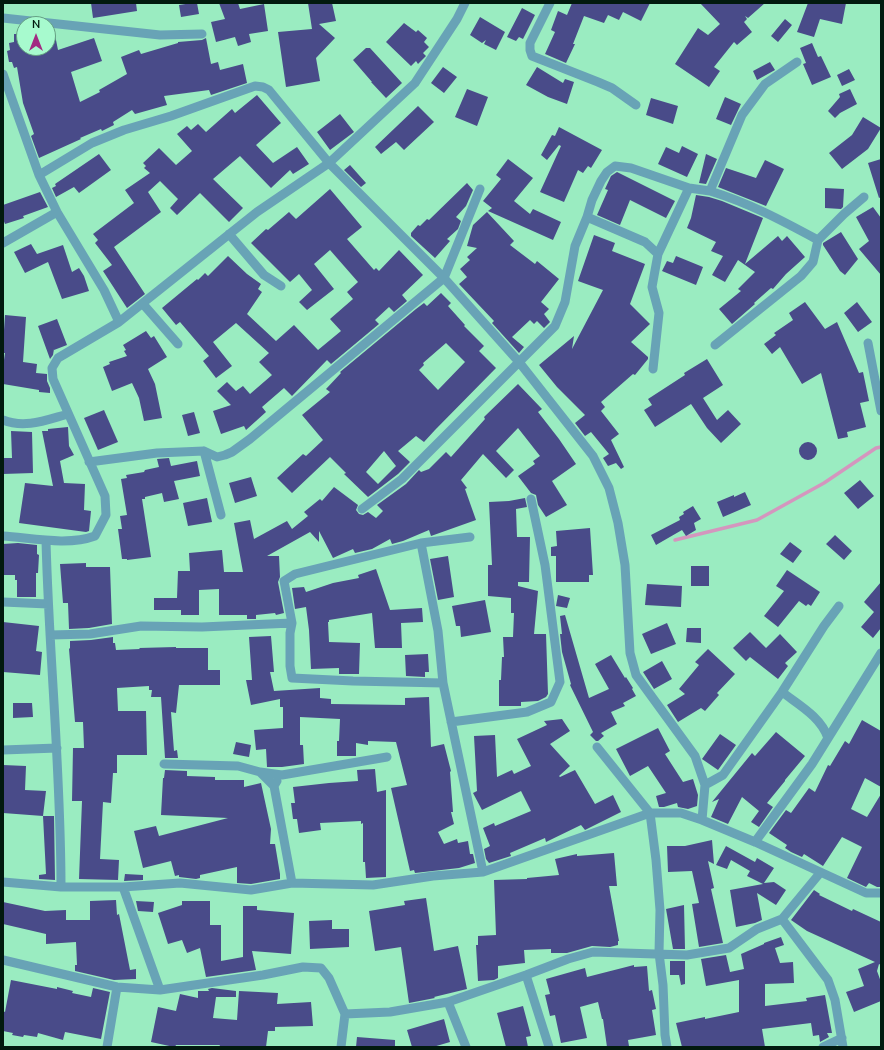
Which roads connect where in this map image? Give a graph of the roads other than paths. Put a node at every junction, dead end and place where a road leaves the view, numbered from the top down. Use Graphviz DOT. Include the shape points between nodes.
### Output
graph roads {
  1 [pos="465,3"];
  2 [pos="550,3"];
  3 [pos="3,18"];
  4 [pos="202,34"];
  5 [pos="797,62"];
  6 [pos="3,74"];
  7 [pos="636,105"];
  8 [pos="329,163"];
  9 [pos="39,175"];
  10 [pos="689,188"];
  11 [pos="480,189"];
  12 [pos="710,191"];
  13 [pos="864,197"];
  14 [pos="57,212"];
  15 [pos="588,217"];
  16 [pos="229,234"];
  17 [pos="818,240"];
  18 [pos="3,243"];
  19 [pos="658,254"];
  20 [pos="444,278"];
  21 [pos="281,286"];
  22 [pos="143,304"];
  23 [pos="119,322"];
  24 [pos="868,343"];
  25 [pos="178,344"];
  26 [pos="715,345"];
  27 [pos="519,362"];
  28 [pos="653,369"];
  29 [pos="881,411"];
  30 [pos="68,414"];
  31 [pos="3,420"];
  32 [pos="204,451"];
  33 [pos="89,462"];
  34 [pos="531,499"];
  35 [pos="362,509"];
  36 [pos="221,515"];
  37 [pos="3,536"];
  38 [pos="470,537"];
  39 [pos="46,541"];
  40 [pos="421,543"];
  41 [pos="3,602"];
  42 [pos="48,604"];
  43 [pos="839,606"];
  44 [pos="292,623"];
  45 [pos="50,635"];
  46 [pos="881,653"];
  47 [pos="443,683"];
  48 [pos="782,692"];
  49 [pos="451,722"];
  50 [pos="828,738"];
  51 [pos="597,746"];
  52 [pos="57,748"];
  53 [pos="3,750"];
  54 [pos="387,757"];
  55 [pos="164,764"];
  56 [pos="260,772"];
  57 [pos="282,775"];
  58 [pos="705,785"];
  59 [pos="274,786"];
  60 [pos="650,813"];
  61 [pos="702,820"];
  62 [pos="755,842"];
  63 [pos="483,872"];
  64 [pos="820,872"];
  65 [pos="3,882"];
  66 [pos="292,883"];
  67 [pos="61,887"];
  68 [pos="123,887"];
  69 [pos="881,893"];
  70 [pos="782,919"];
  71 [pos="659,953"];
  72 [pos="3,960"];
  73 [pos="526,975"];
  74 [pos="117,987"];
  75 [pos="160,990"];
  76 [pos="448,1002"];
  77 [pos="345,1014"];
  78 [pos="842,1042"];
  79 [pos="107,1047"];
  80 [pos="341,1047"];
  81 [pos="466,1047"];
  82 [pos="549,1047"];
  83 [pos="667,1047"];
  84 [pos="823,1047"];
  1 -- 8 [label="street" via="415,83"];
  2 -- 7 [label="street" via="530,43 532,56 612,88"];
  3 -- 4 [label="street" via="160,35"];
  5 -- 12 [label="street" via="765,84 742,115"];
  6 -- 9 [label="street"];
  8 -- 9 [label="street" via="269,90 255,86 124,130 92,144"];
  8 -- 16 [label="street"];
  8 -- 20 [label="street"];
  9 -- 14 [label="street"];
  10 -- 12 [label="street"];
  10 -- 15 [label="street" via="631,168 615,166 601,181 592,200"];
  10 -- 19 [label="street"];
  11 -- 20 [label="street"];
  12 -- 17 [label="street" via="765,212"];
  13 -- 17 [label="street"];
  14 -- 18 [label="street"];
  14 -- 23 [label="street" via="104,290"];
  15 -- 19 [label="street" via="645,242"];
  15 -- 27 [label="street" via="575,246 565,302 555,326"];
  16 -- 21 [label="street" via="264,275"];
  16 -- 22 [label="street"];
  17 -- 26 [label="street" via="813,262 801,276"];
  19 -- 28 [label="street" via="652,287 659,313"];
  20 -- 27 [label="street"];
  20 -- 32 [label="street" via="232,452 217,457"];
  22 -- 23 [label="street"];
  22 -- 25 [label="street"];
  23 -- 30 [label="street" via="58,358 52,368 53,379"];
  24 -- 29 [label="street"];
  27 -- 35 [label="street" via="402,479"];
  27 -- 58 [label="street" via="594,456 609,488 625,565 630,653 636,675 695,756"];
  30 -- 31 [label="street" via="31,424"];
  30 -- 33 [label="street"];
  32 -- 33 [label="street" via="157,452"];
  32 -- 36 [label="street"];
  33 -- 39 [label="street" via="105,496 106,515 95,536 85,540"];
  34 -- 49 [label="street" via="545,565 560,682 551,702 527,712"];
  37 -- 39 [label="street"];
  38 -- 40 [label="street"];
  39 -- 42 [label="street"];
  40 -- 44 [label="street" via="295,574 284,580"];
  40 -- 47 [label="street" via="438,631"];
  41 -- 42 [label="street"];
  42 -- 45 [label="street"];
  43 -- 48 [label="street"];
  44 -- 45 [label="street" via="202,627 141,626 90,634"];
  44 -- 47 [label="street" via="292,678"];
  45 -- 52 [label="street"];
  46 -- 50 [label="street"];
  47 -- 49 [label="street"];
  48 -- 50 [label="street" via="812,714 824,728"];
  48 -- 58 [label="street" via="723,775"];
  49 -- 63 [label="street"];
  50 -- 62 [label="street"];
  51 -- 60 [label="street"];
  52 -- 53 [label="street"];
  52 -- 67 [label="street"];
  54 -- 57 [label="street"];
  55 -- 56 [label="street" via="238,766"];
  56 -- 57 [label="street"];
  56 -- 59 [label="street"];
  57 -- 59 [label="street"];
  58 -- 61 [label="street"];
  59 -- 66 [label="street"];
  60 -- 61 [label="street" via="682,813"];
  60 -- 63 [label="street"];
  60 -- 71 [label="street" via="660,910"];
  61 -- 62 [label="street"];
  62 -- 64 [label="street"];
  63 -- 66 [label="street" via="373,885"];
  64 -- 69 [label="street" via="866,893"];
  64 -- 70 [label="street"];
  65 -- 67 [label="street"];
  66 -- 68 [label="street" via="251,890 180,883"];
  67 -- 68 [label="street"];
  68 -- 75 [label="street"];
  70 -- 71 [label="street" via="757,929 729,948 687,955"];
  70 -- 78 [label="street" via="828,980 835,1000"];
  71 -- 73 [label="street" via="593,952"];
  71 -- 83 [label="street"];
  72 -- 74 [label="street"];
  73 -- 76 [label="street"];
  73 -- 82 [label="street"];
  74 -- 75 [label="street"];
  74 -- 79 [label="street"];
  75 -- 77 [label="street" via="303,967 321,968 329,978"];
  76 -- 77 [label="street" via="390,1012"];
  76 -- 81 [label="street"];
  77 -- 80 [label="street"];
  78 -- 84 [label="street"];
}
